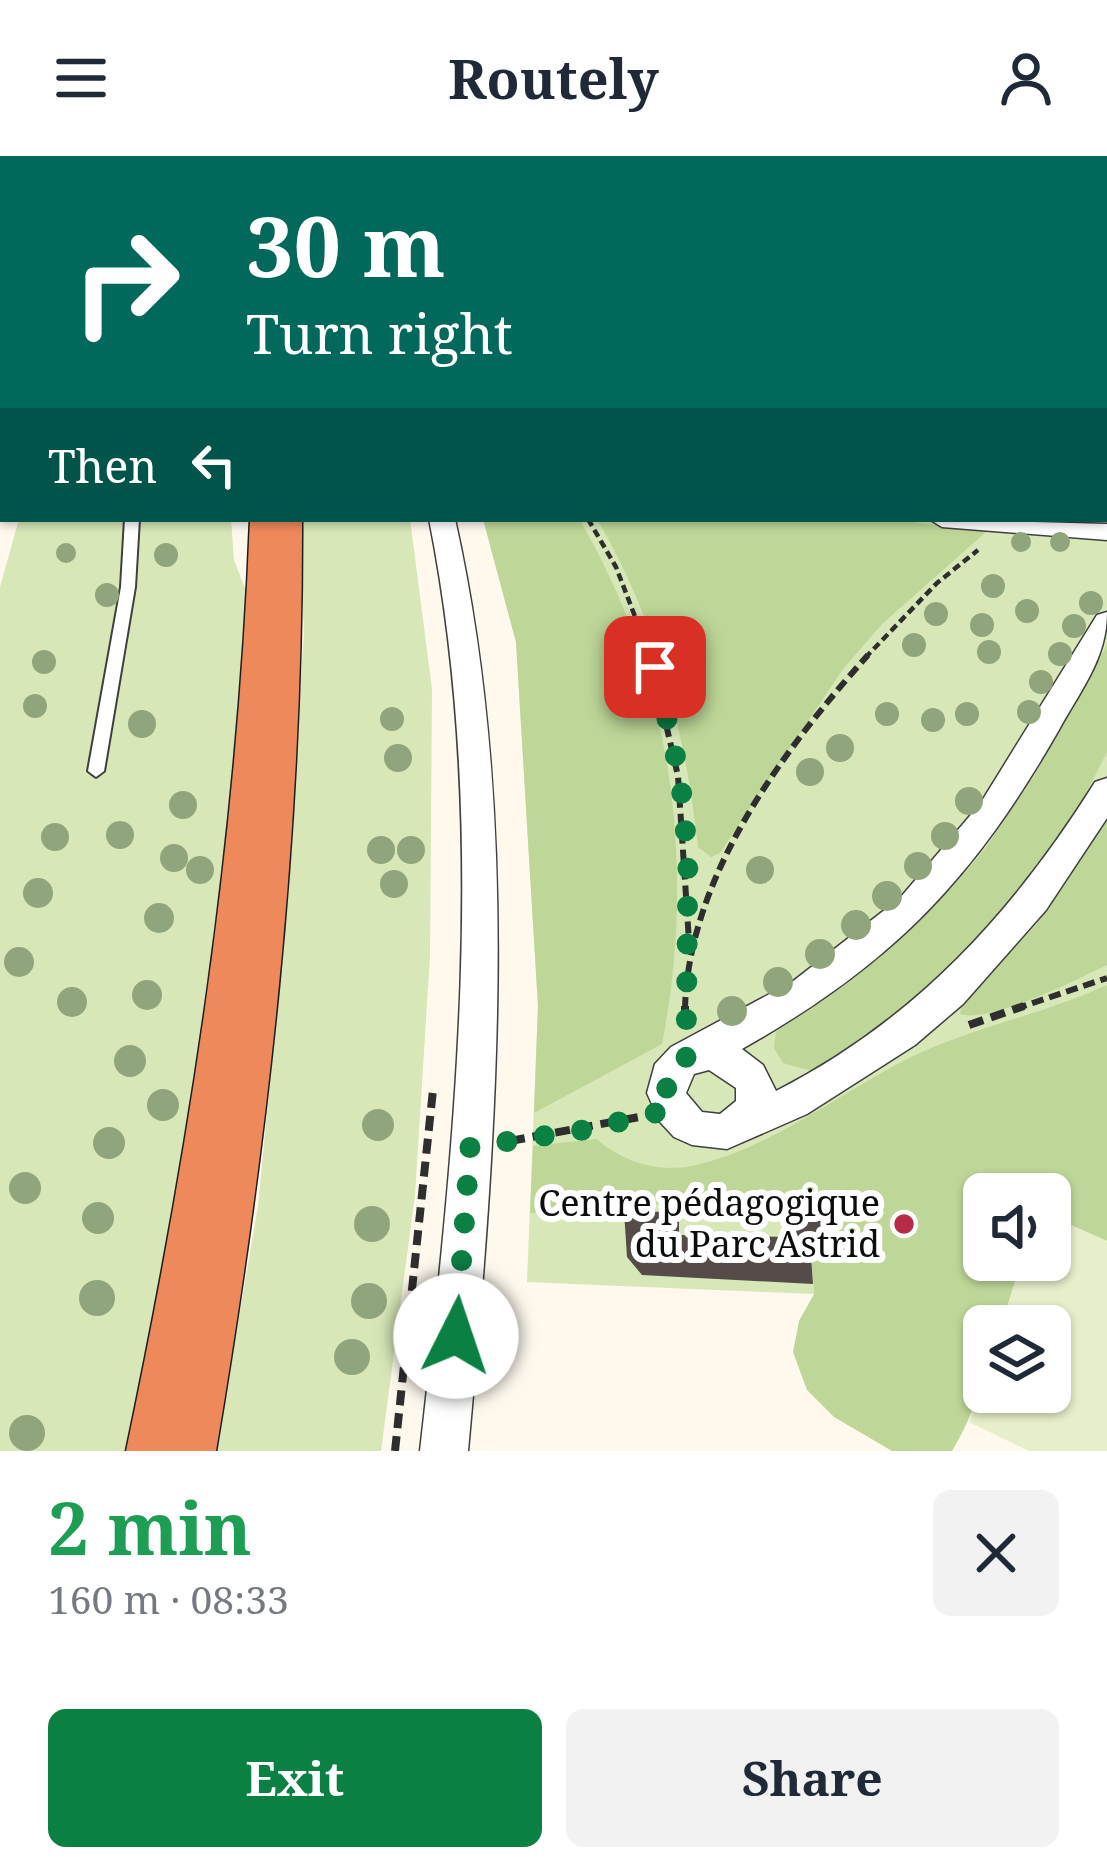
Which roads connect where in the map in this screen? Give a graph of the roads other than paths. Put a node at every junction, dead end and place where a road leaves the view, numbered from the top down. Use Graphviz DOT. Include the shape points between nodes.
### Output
graph roads {
  1 [pos="133,522"];
  2 [pos="276,522"];
  3 [pos="443,522"];
  4 [pos="973,522"];
  5 [pos="1107,532"];
  6 [pos="1107,621"];
  7 [pos="96,771"];
  8 [pos="1107,790"];
  9 [pos="686,1059"];
  10 [pos="731,1129"];
  11 [pos="171,1451"];
  12 [pos="444,1451"];
  1 -- 7 [label="lane"];
  2 -- 11 [label="highway" via="269,727 235,1092"];
  3 -- 12 [label="street" via="477,775 478,930 470,1147"];
  4 -- 5 [label="street"];
  6 -- 9 [label="street" via="1020,770 936,880 828,978"];
  8 -- 10 [label="street" via="1021,918 905,1036 807,1096"];
  9 -- 10 [label="street" via="666,1086 671,1109 704,1131"];
  9 -- 10 [label="street" via="721,1055 752,1078 757,1101"];
}
